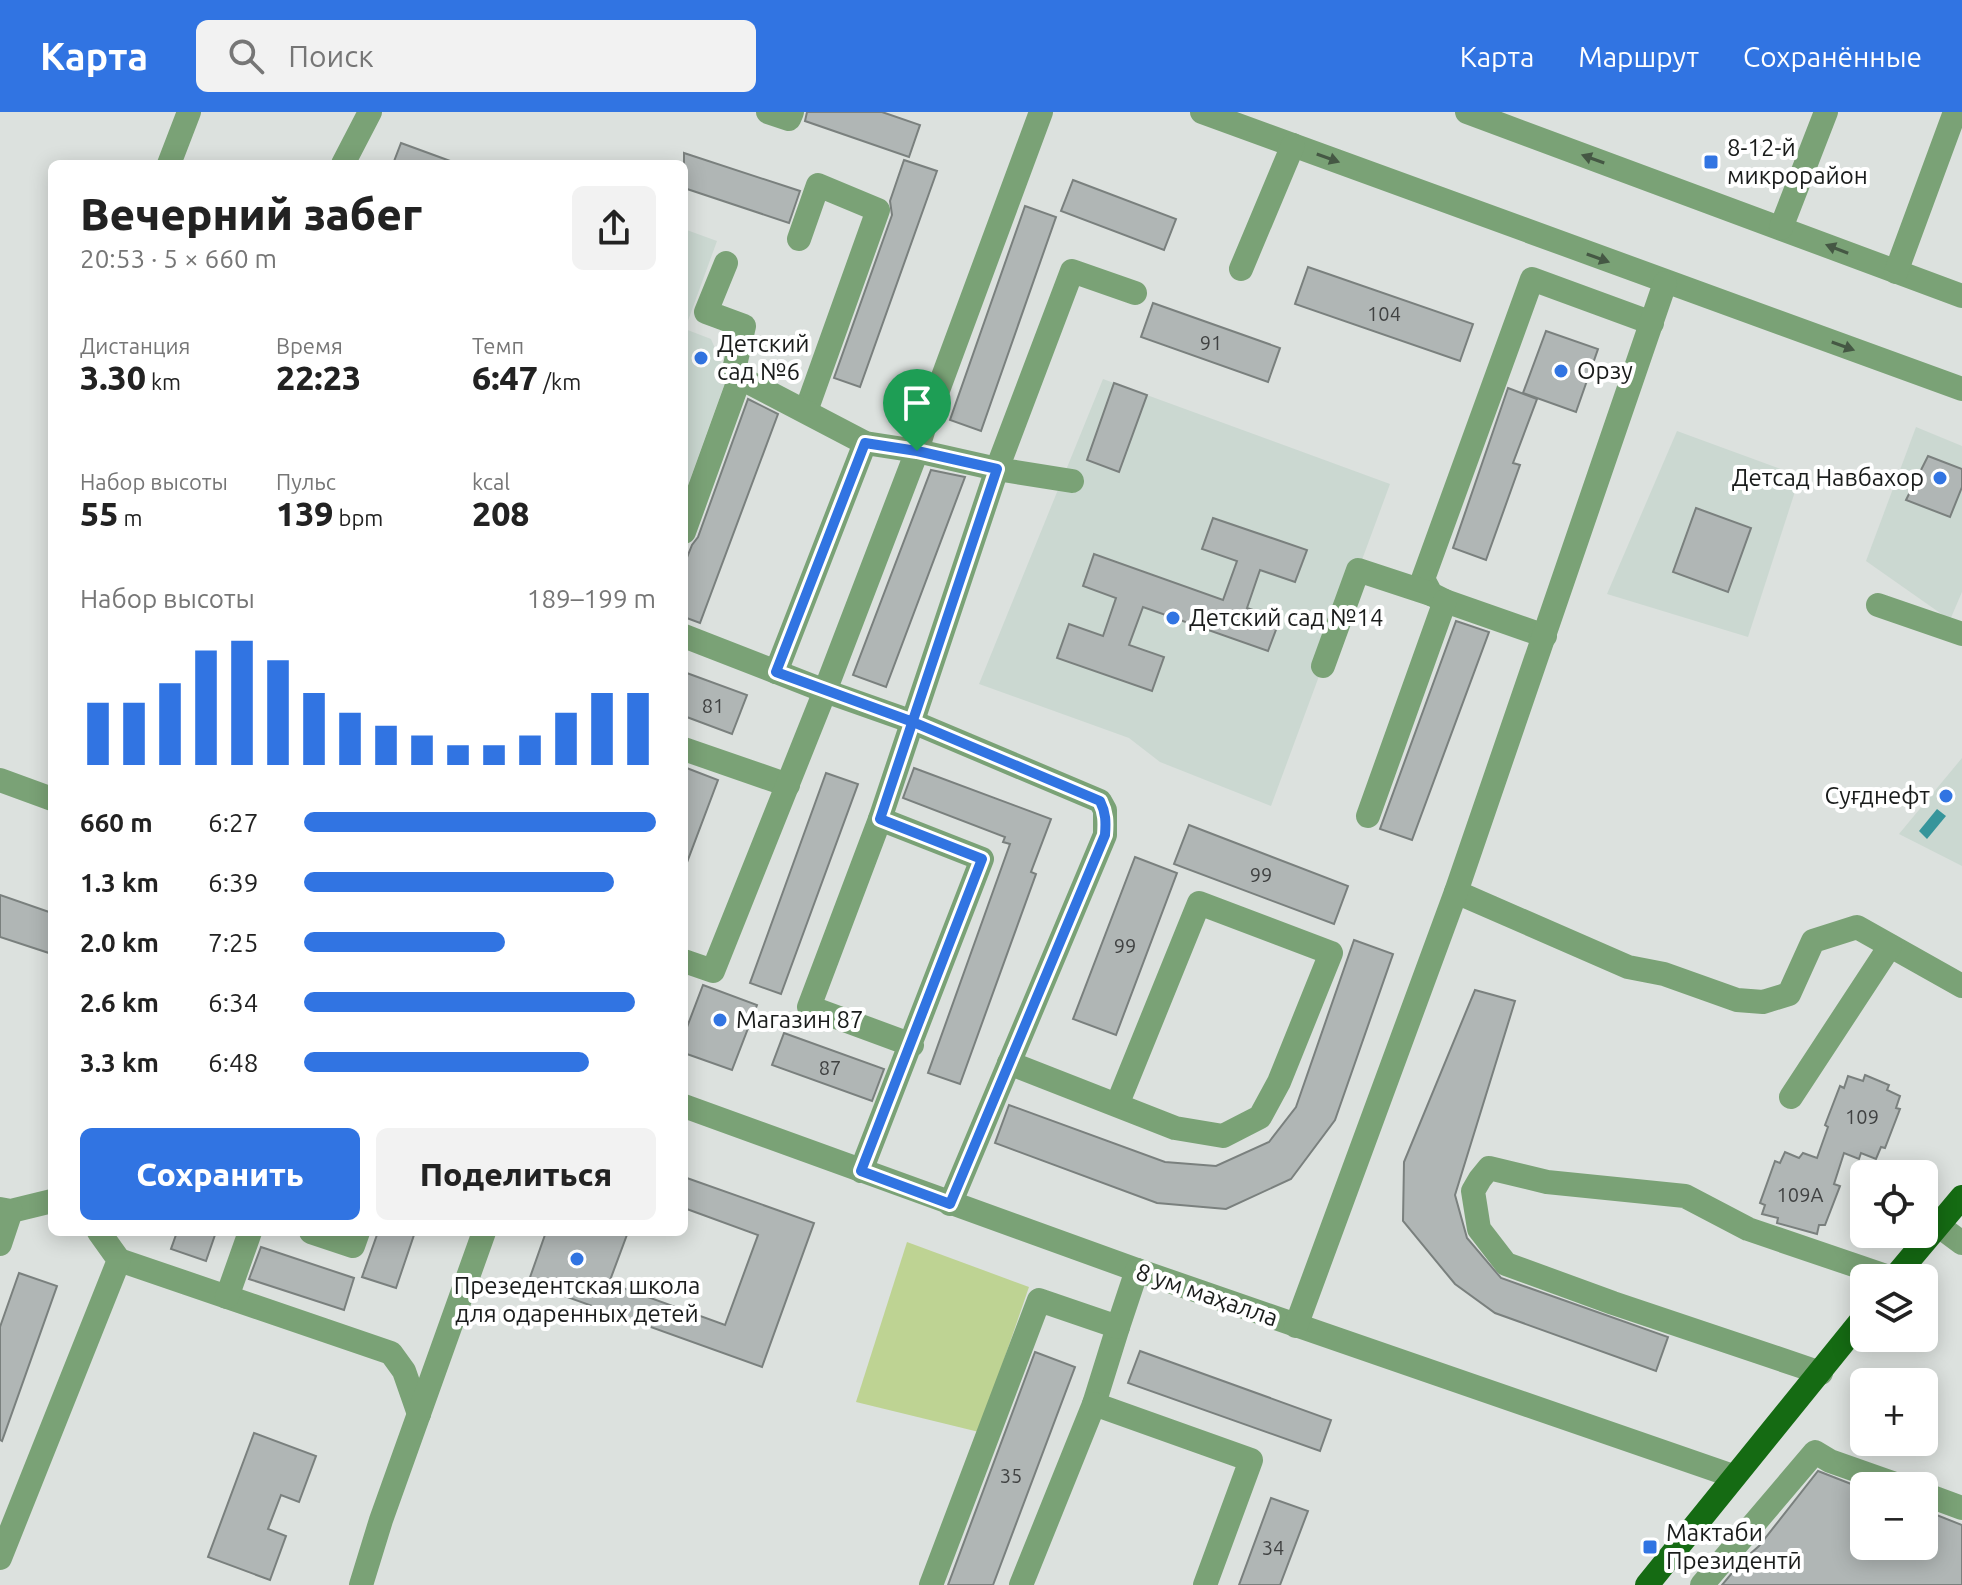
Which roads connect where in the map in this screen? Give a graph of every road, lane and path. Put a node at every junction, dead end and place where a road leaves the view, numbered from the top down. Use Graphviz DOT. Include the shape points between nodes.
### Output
graph roads {
  1 [pos="189,112"];
  2 [pos="370,112"];
  3 [pos="768,112"];
  4 [pos="792,112"];
  5 [pos="1041,112"];
  6 [pos="1467,112"];
  7 [pos="1826,112"];
  8 [pos="1955,112"];
  9 [pos="1215,114"];
  10 [pos="1293,145"];
  11 [pos="171,160"];
  12 [pos="345,160"];
  13 [pos="1781,228"];
  14 [pos="1543,237"];
  15 [pos="799,239"];
  16 [pos="726,263"];
  17 [pos="1241,269"];
  18 [pos="1896,272"];
  19 [pos="1532,279"];
  20 [pos="1665,283"];
  21 [pos="1135,293"];
  22 [pos="1962,296"];
  23 [pos="1652,323"];
  24 [pos="740,377"];
  25 [pos="1962,389"];
  26 [pos="806,411"];
  27 [pos="865,443"];
  28 [pos="917,451"];
  29 [pos="997,469"];
  30 [pos="1072,481"];
  31 [pos="688,521"];
  32 [pos="1438,598"];
  33 [pos="1878,605"];
  34 [pos="1962,634"];
  35 [pos="1545,636"];
  36 [pos="688,638"];
  37 [pos="1323,666"];
  38 [pos="776,672"];
  39 [pos="825,691"];
  40 [pos="913,722"];
  41 [pos="688,750"];
  42 [pos="0,780"];
  43 [pos="788,785"];
  44 [pos="48,798"];
  45 [pos="1368,816"];
  46 [pos="880,819"];
  47 [pos="1456,892"];
  48 [pos="1890,946"];
  49 [pos="688,962"];
  50 [pos="1962,986"];
  51 [pos="912,1045"];
  52 [pos="1009,1063"];
  53 [pos="1791,1097"];
  54 [pos="1117,1105"];
  55 [pos="688,1107"];
  56 [pos="861,1171"];
  57 [pos="1962,1197"];
  58 [pos="48,1202"];
  59 [pos="950,1204"];
  60 [pos="5,1210"];
  61 [pos="1939,1226"];
  62 [pos="102,1236"];
  63 [pos="249,1236"];
  64 [pos="323,1236"];
  65 [pos="357,1236"];
  66 [pos="483,1236"];
  67 [pos="1962,1243"];
  68 [pos="0,1244"];
  69 [pos="119,1260"];
  70 [pos="1852,1264"];
  71 [pos="1905,1264"];
  72 [pos="1137,1270"];
  73 [pos="227,1297"];
  74 [pos="1296,1326"];
  75 [pos="1118,1327"];
  76 [pos="1850,1335"];
  77 [pos="1821,1373"];
  78 [pos="1094,1404"];
  79 [pos="419,1414"];
  80 [pos="1861,1472"];
  81 [pos="1733,1476"];
  82 [pos="1938,1499"];
  83 [pos="1962,1508"];
  84 [pos="0,1558"];
  85 [pos="361,1585"];
  86 [pos="931,1585"];
  87 [pos="1021,1585"];
  88 [pos="1205,1585"];
  89 [pos="1647,1585"];
  90 [pos="1702,1585"];
  1 -- 11 [label="street"];
  2 -- 12 [label="street"];
  3 -- 4 [label="street" via="789,119"];
  5 -- 28 [label="street"];
  13 -- 6 [label="street, one-way"];
  7 -- 13 [label="street"];
  8 -- 18 [label="street"];
  9 -- 10 [label="street"];
  10 -- 14 [label="street, one-way"];
  10 -- 17 [label="street"];
  18 -- 13 [label="street, one-way"];
  14 -- 19 [label="street"];
  14 -- 20 [label="street, one-way"];
  15 -- 26 [label="street" via="818,185 878,210"];
  16 -- 24 [label="street" via="706,312 744,326 733,374"];
  18 -- 22 [label="street"];
  19 -- 23 [label="street"];
  19 -- 32 [label="street" via="1423,579"];
  20 -- 23 [label="street"];
  20 -- 25 [label="street, one-way"];
  21 -- 29 [label="street" via="1072,271"];
  23 -- 35 [label="street"];
  24 -- 26 [label="street"];
  24 -- 31 [label="street"];
  26 -- 27 [label="street"];
  27 -- 28 [label="street"];
  27 -- 38 [label="street"];
  28 -- 29 [label="street"];
  28 -- 39 [label="street"];
  29 -- 30 [label="street"];
  29 -- 40 [label="street"];
  32 -- 35 [label="street"];
  32 -- 37 [label="street" via="1358,570"];
  32 -- 45 [label="street"];
  33 -- 34 [label="street"];
  35 -- 47 [label="street"];
  36 -- 38 [label="street"];
  38 -- 39 [label="street"];
  39 -- 40 [label="street"];
  39 -- 43 [label="street"];
  40 -- 46 [label="street"];
  40 -- 52 [label="street" via="1100,801 1105,810 1105,835"];
  41 -- 43 [label="street"];
  42 -- 44 [label="street"];
  43 -- 49 [label="street" via="713,971"];
  46 -- 51 [label="street" via="982,859"];
  46 -- 51 [label="street" via="809,1007"];
  47 -- 48 [label="street" via="1628,967 1737,1000 1763,1002 1789,994 1813,941 1857,927"];
  47 -- 74 [label="street"];
  48 -- 50 [label="street"];
  48 -- 53 [label="street"];
  51 -- 56 [label="street"];
  52 -- 54 [label="street"];
  52 -- 59 [label="street"];
  54 -- 54 [label="street" via="1175,1128 1223,1136 1260,1117 1331,953 1199,903"];
  55 -- 56 [label="street, 8 ум маҳалла"];
  56 -- 59 [label="street, 8 ум маҳалла"];
  57 -- 61 [label="main road"];
  58 -- 60 [label="street"];
  59 -- 72 [label="street, 8 ум маҳалла"];
  60 -- 68 [label="street"];
  61 -- 67 [label="street"];
  61 -- 71 [label="main road"];
  62 -- 69 [label="street"];
  63 -- 73 [label="street"];
  64 -- 65 [label="street" via="353,1246"];
  66 -- 79 [label="street"];
  69 -- 73 [label="street"];
  69 -- 84 [label="street"];
  70 -- 77 [label="street" via="1748,1229 1685,1196 1547,1182 1489,1168 1473,1191 1479,1229 1506,1264"];
  72 -- 74 [label="street, 8 ум маҳалла"];
  72 -- 75 [label="street"];
  73 -- 79 [label="street" via="391,1353 404,1371"];
  74 -- 81 [label="street, 8 ум маҳалла"];
  75 -- 78 [label="street"];
  75 -- 86 [label="street" via="1039,1300"];
  76 -- 77 [label="main road"];
  77 -- 81 [label="main road"];
  78 -- 87 [label="street"];
  78 -- 88 [label="street" via="1251,1460"];
  79 -- 85 [label="street"];
  80 -- 90 [label="street" via="1815,1452"];
  81 -- 89 [label="main road"];
  82 -- 83 [label="street"];
}
